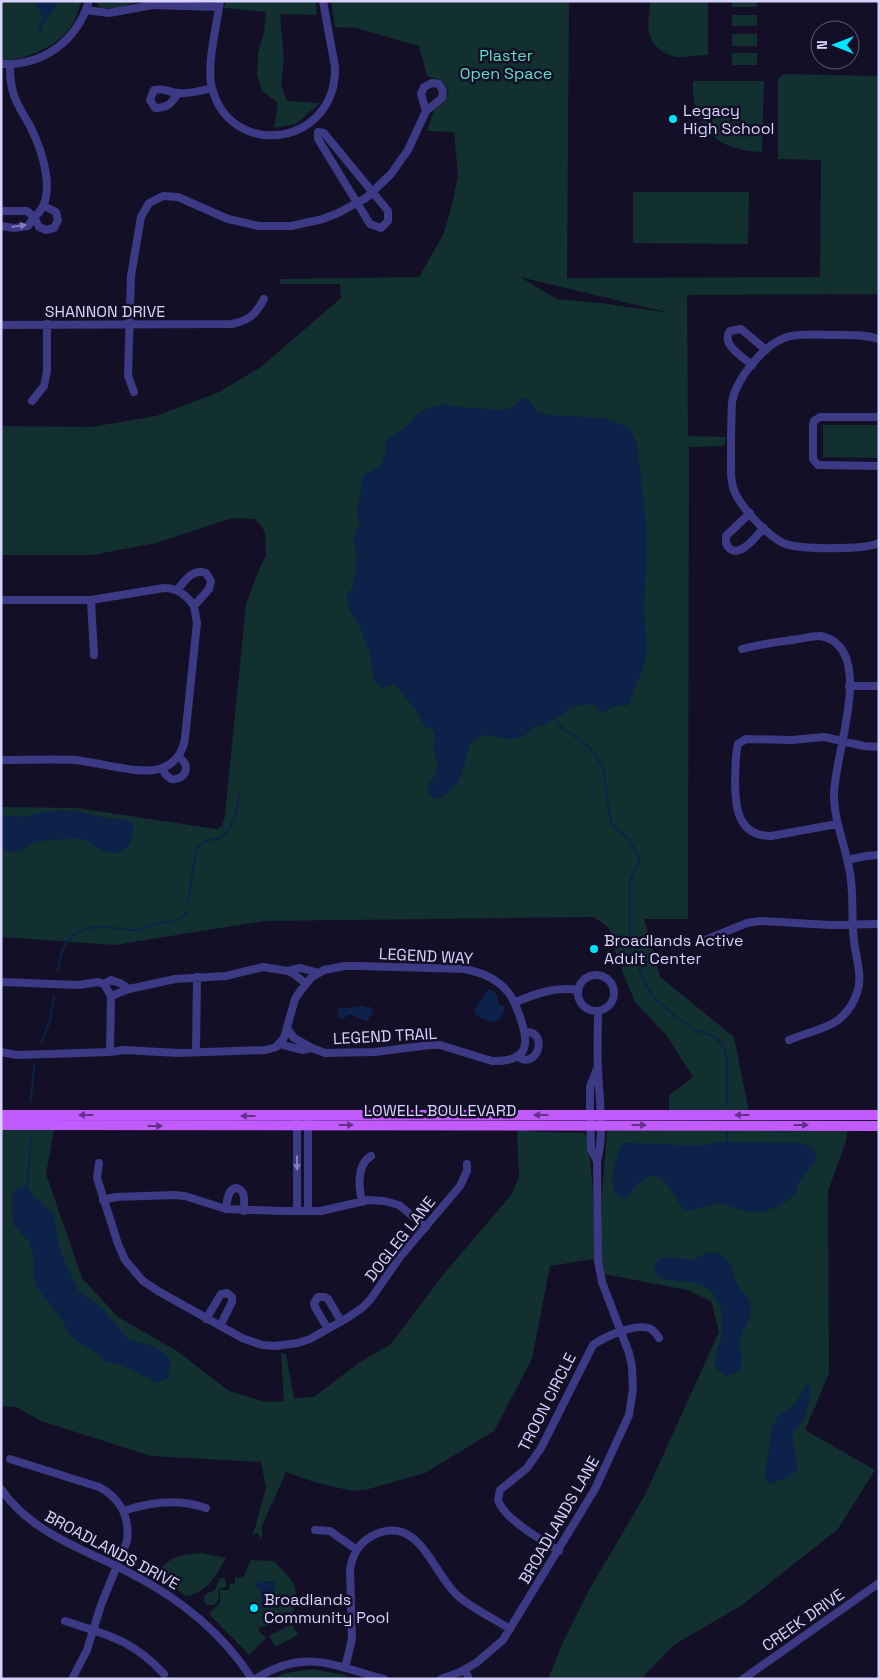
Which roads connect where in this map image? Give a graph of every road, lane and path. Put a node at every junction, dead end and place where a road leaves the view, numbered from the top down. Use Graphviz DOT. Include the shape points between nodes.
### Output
graph roads {
  1 [pos="89,1"];
  2 [pos="323,1"];
  3 [pos="220,4"];
  4 [pos="86,10"];
  5 [pos="1,64"];
  6 [pos="10,64"];
  7 [pos="212,88"];
  8 [pos="178,93"];
  9 [pos="426,111"];
  10 [pos="312,122"];
  11 [pos="318,132"];
  12 [pos="344,157"];
  13 [pos="333,165"];
  14 [pos="372,192"];
  15 [pos="356,204"];
  16 [pos="44,206"];
  17 [pos="1,211"];
  18 [pos="34,217"];
  19 [pos="1,226"];
  20 [pos="264,299"];
  21 [pos="47,324"];
  22 [pos="129,324"];
  23 [pos="210,324"];
  24 [pos="1,325"];
  25 [pos="210,334"];
  26 [pos="879,339"];
  27 [pos="766,350"];
  28 [pos="752,365"];
  29 [pos="134,392"];
  30 [pos="32,401"];
  31 [pos="879,417"];
  32 [pos="879,466"];
  33 [pos="750,513"];
  34 [pos="764,528"];
  35 [pos="879,544"];
  36 [pos="177,590"];
  37 [pos="1,600"];
  38 [pos="91,600"];
  39 [pos="194,606"];
  40 [pos="742,649"];
  41 [pos="94,655"];
  42 [pos="849,686"];
  43 [pos="879,686"];
  44 [pos="842,740"];
  45 [pos="879,747"];
  46 [pos="178,757"];
  47 [pos="1,760"];
  48 [pos="163,768"];
  49 [pos="837,824"];
  50 [pos="879,855"];
  51 [pos="847,860"];
  52 [pos="879,924"];
  53 [pos="852,925"];
  54 [pos="705,940"];
  55 [pos="288,971"];
  56 [pos="319,973"];
  57 [pos="197,977"];
  58 [pos="1,982"];
  59 [pos="306,983"];
  60 [pos="104,984"];
  61 [pos="129,990"];
  62 [pos="578,990"];
  63 [pos="111,996"];
  64 [pos="516,1002"];
  65 [pos="598,1011"];
  66 [pos="288,1030"];
  67 [pos="526,1032"];
  68 [pos="789,1040"];
  69 [pos="279,1044"];
  70 [pos="312,1048"];
  71 [pos="1,1052"];
  72 [pos="110,1052"];
  73 [pos="196,1052"];
  74 [pos="517,1056"];
  75 [pos="879,1115"];
  76 [pos="1,1116"];
  77 [pos="308,1120"];
  78 [pos="595,1120"];
  79 [pos="297,1121"];
  80 [pos="1,1126"];
  81 [pos="879,1126"];
  82 [pos="371,1156"];
  83 [pos="99,1163"];
  84 [pos="467,1164"];
  85 [pos="103,1200"];
  86 [pos="362,1202"];
  87 [pos="226,1209"];
  88 [pos="244,1211"];
  89 [pos="297,1211"];
  90 [pos="308,1211"];
  91 [pos="426,1227"];
  92 [pos="206,1318"];
  93 [pos="341,1321"];
  94 [pos="220,1326"];
  95 [pos="328,1329"];
  96 [pos="621,1332"];
  97 [pos="660,1338"];
  98 [pos="10,1459"];
  99 [pos="2,1491"];
  100 [pos="206,1508"];
  101 [pos="124,1511"];
  102 [pos="315,1530"];
  103 [pos="356,1550"];
  104 [pos="559,1551"];
  105 [pos="116,1566"];
  106 [pos="879,1583"];
  107 [pos="65,1621"];
  108 [pos="510,1629"];
  109 [pos="93,1630"];
  110 [pos="345,1668"];
  111 [pos="465,1670"];
  112 [pos="164,1674"];
  113 [pos="72,1679"];
  114 [pos="253,1679"];
  115 [pos="384,1679"];
  116 [pos="441,1679"];
  117 [pos="469,1679"];
  118 [pos="743,1679"];
  1 -- 4 [label="street"];
  2 -- 10 [label="street" via="335,76 326,106"];
  3 -- 4 [label="street" via="153,5 109,13"];
  3 -- 7 [label="street" via="210,70"];
  4 -- 6 [label="street" via="73,33 55,50 33,61"];
  5 -- 6 [label="street"];
  6 -- 16 [label="street" via="13,94 42,158 47,193"];
  7 -- 8 [label="street"];
  7 -- 10 [label="street" via="226,115 254,133 285,135"];
  9 -- 14 [label="street" via="401,162"];
  10 -- 11 [label="street"];
  11 -- 12 [label="street" via="324,133"];
  11 -- 13 [label="street" via="318,139"];
  12 -- 13 [label="street"];
  12 -- 14 [label="street"];
  13 -- 15 [label="street"];
  14 -- 15 [label="street"];
  14 -- 15 [label="street" via="388,211 388,222 381,228 370,224"];
  15 -- 22 [label="street" via="323,219 275,226 228,219 178,196 147,200 131,276"];
  16 -- 18 [label="street"];
  16 -- 18 [label="street" via="56,212 58,220 54,228 46,230 39,227"];
  17 -- 18 [label="street" via="27,211"];
  19 -- 18 [label="street, one-way" via="28,226"];
  20 -- 23 [label="street, SHANNON DRIVE" via="256,314 249,318 232,324"];
  21 -- 22 [label="street, SHANNON DRIVE"];
  21 -- 24 [label="street, SHANNON DRIVE"];
  21 -- 30 [label="street" via="44,386"];
  22 -- 23 [label="street, SHANNON DRIVE"];
  22 -- 29 [label="street" via="128,376"];
  23 -- 25 [label="street"];
  26 -- 27 [label="street" via="864,335 796,335 779,340"];
  27 -- 28 [label="street"];
  27 -- 28 [label="street" via="741,329 730,331 728,344"];
  28 -- 33 [label="street" via="738,383 732,402 731,478 735,494"];
  31 -- 32 [label="street" via="820,417 813,425 813,460 818,465"];
  33 -- 34 [label="street"];
  33 -- 34 [label="street" via="726,536 726,545 735,551 742,550"];
  34 -- 35 [label="street" via="782,543 800,547"];
  36 -- 38 [label="street" via="159,588"];
  36 -- 39 [label="street"];
  36 -- 39 [label="street" via="197,571 206,573 211,585"];
  37 -- 38 [label="street"];
  38 -- 41 [label="street"];
  39 -- 46 [label="street" via="197,623 185,738"];
  40 -- 42 [label="street" via="824,637 844,652"];
  42 -- 43 [label="street"];
  42 -- 44 [label="street"];
  44 -- 45 [label="street"];
  44 -- 49 [label="street" via="834,794"];
  44 -- 49 [label="street" via="824,737 746,739 738,744 736,754 735,803 746,826 754,833 771,836"];
  46 -- 48 [label="street"];
  46 -- 48 [label="street" via="186,767 182,777 171,779"];
  47 -- 48 [label="street" via="75,760 149,771"];
  49 -- 51 [label="street"];
  50 -- 51 [label="street"];
  51 -- 53 [label="street" via="852,889"];
  52 -- 53 [label="street"];
  53 -- 54 [label="street" via="760,921"];
  53 -- 68 [label="street" via="860,980 852,1005 833,1025"];
  55 -- 56 [label="street, LEGEND WAY" via="300,968"];
  55 -- 57 [label="street, LEGEND WAY" via="263,968 226,976"];
  55 -- 59 [label="street, LEGEND WAY"];
  56 -- 59 [label="street, LEGEND WAY"];
  56 -- 64 [label="street, LEGEND WAY" via="344,966 467,970 493,979"];
  57 -- 61 [label="street, LEGEND WAY" via="176,978"];
  57 -- 73 [label="street"];
  58 -- 60 [label="street"];
  59 -- 66 [label="street, LEGEND WAY" via="296,999"];
  60 -- 61 [label="street" via="111,980"];
  60 -- 63 [label="street"];
  61 -- 63 [label="street, LEGEND WAY"];
  62 -- 64 [label="street" via="547,991"];
  62 -- 65 [label="street" via="583,1005"];
  62 -- 65 [label="street" via="587,977 598,975 608,980 613,989 612,1001"];
  63 -- 72 [label="street"];
  64 -- 67 [label="street, LEGEND TRAIL"];
  65 -- 78 [label="street, BROADLANDS LANE"];
  66 -- 69 [label="street"];
  66 -- 70 [label="street, LEGEND TRAIL" via="294,1038"];
  67 -- 74 [label="street" via="524,1049"];
  67 -- 74 [label="street, LEGEND TRAIL" via="536,1037 539,1049 529,1060"];
  69 -- 70 [label="street, LEGEND TRAIL" via="302,1050"];
  69 -- 73 [label="street" via="256,1052"];
  70 -- 74 [label="street, LEGEND TRAIL" via="325,1053 375,1052 440,1045 492,1061 510,1060"];
  71 -- 72 [label="street" via="17,1055"];
  72 -- 73 [label="street"];
  75 -- 78 [label="main road, LOWELL BOULEVARD, one-way"];
  79 -- 76 [label="main road, LOWELL BOULEVARD, one-way"];
  77 -- 78 [label="main road, LOWELL BOULEVARD"];
  77 -- 79 [label="main road, LOWELL BOULEVARD"];
  77 -- 90 [label="street"];
  78 -- 81 [label="main road, LOWELL BOULEVARD, one-way"];
  78 -- 96 [label="street, BROADLANDS LANE" via="591,1150 597,1161 598,1262"];
  80 -- 79 [label="main road, LOWELL BOULEVARD, one-way"];
  79 -- 89 [label="street, one-way"];
  82 -- 86 [label="street" via="362,1168 359,1181"];
  83 -- 85 [label="street, DOGLEG LANE" via="96,1178"];
  84 -- 91 [label="street, DOGLEG LANE" via="460,1186"];
  85 -- 87 [label="street" via="173,1194"];
  85 -- 92 [label="street, DOGLEG LANE" via="120,1252 130,1268 148,1285"];
  86 -- 90 [label="street"];
  86 -- 91 [label="street" via="394,1203"];
  87 -- 88 [label="street"];
  87 -- 88 [label="street" via="229,1193 236,1188 243,1194"];
  88 -- 89 [label="street"];
  89 -- 90 [label="street"];
  91 -- 93 [label="street, DOGLEG LANE" via="370,1300"];
  92 -- 94 [label="street, DOGLEG LANE"];
  92 -- 94 [label="street" via="221,1294 228,1293 232,1302"];
  93 -- 95 [label="street, DOGLEG LANE"];
  93 -- 95 [label="street" via="328,1299 318,1297 315,1307"];
  94 -- 95 [label="street, DOGLEG LANE" via="250,1341 275,1346 298,1343"];
  96 -- 97 [label="street, TROON CIRCLE" via="643,1327 651,1329"];
  96 -- 104 [label="street, BROADLANDS LANE" via="633,1377 629,1414 603,1474"];
  96 -- 104 [label="street, TROON CIRCLE" via="586,1348 538,1453 527,1468 495,1492 500,1505 513,1519"];
  98 -- 101 [label="street" via="99,1486"];
  99 -- 105 [label="street, BROADLANDS DRIVE" via="33,1523"];
  100 -- 101 [label="street" via="186,1503 155,1503"];
  101 -- 105 [label="street" via="127,1540"];
  102 -- 103 [label="street" via="330,1531"];
  103 -- 108 [label="street" via="368,1538 382,1532 397,1532 411,1537 423,1546 458,1596"];
  103 -- 110 [label="street" via="350,1570 352,1639"];
  104 -- 108 [label="street, BROADLANDS LANE"];
  105 -- 109 [label="street"];
  105 -- 114 [label="street, BROADLANDS DRIVE" via="193,1612 227,1646"];
  106 -- 118 [label="street, CREEK DRIVE"];
  107 -- 109 [label="street"];
  108 -- 111 [label="street, BROADLANDS LANE" via="486,1656"];
  109 -- 112 [label="street" via="126,1642"];
  109 -- 113 [label="street" via="84,1658"];
  110 -- 114 [label="street" via="322,1661 294,1662"];
  110 -- 115 [label="street"];
  111 -- 116 [label="street, BROADLANDS LANE"];
  111 -- 117 [label="street"];
}
